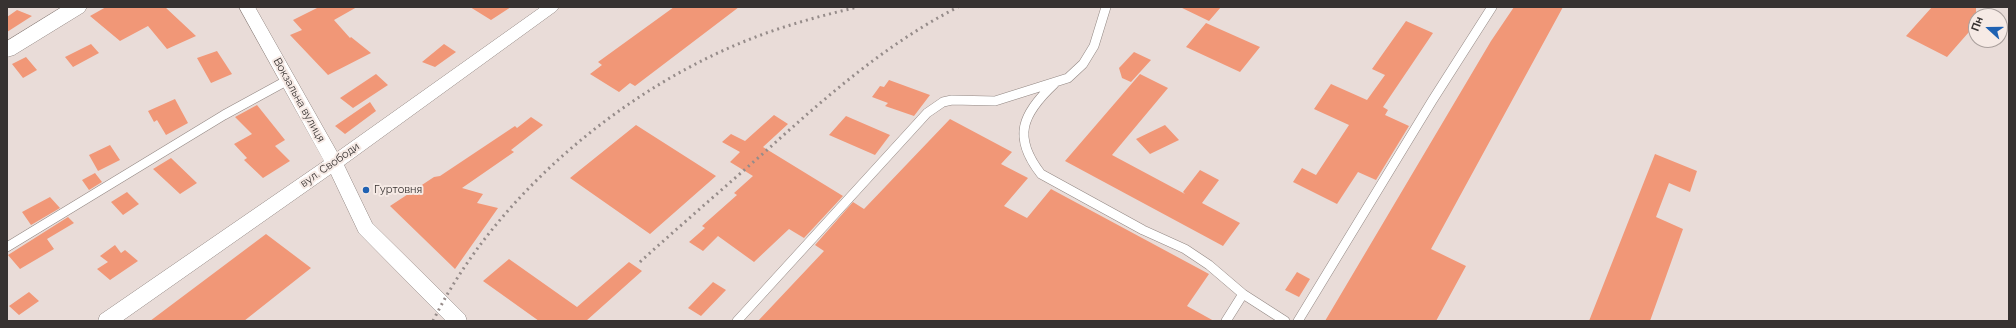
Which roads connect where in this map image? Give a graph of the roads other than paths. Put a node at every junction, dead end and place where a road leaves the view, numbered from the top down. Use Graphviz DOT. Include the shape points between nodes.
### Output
graph roads {
  1 [pos="77,7"];
  2 [pos="247,7"];
  3 [pos="551,7"];
  4 [pos="1106,7"];
  5 [pos="1492,7"];
  6 [pos="7,50"];
  7 [pos="288,80"];
  8 [pos="1054,84"];
  9 [pos="334,163"];
  10 [pos="7,247"];
  11 [pos="1243,294"];
  12 [pos="107,321"];
  13 [pos="458,321"];
  14 [pos="737,321"];
  15 [pos="1226,321"];
  16 [pos="1285,321"];
  17 [pos="1298,321"];
  1 -- 6 [label="street"];
  2 -- 7 [label="street, Вокзальна вулиця"];
  3 -- 9 [label="street, вул. Свободи"];
  4 -- 8 [label="lane" via="1103,23 1082,65 1077,72"];
  5 -- 17 [label="lane"];
  7 -- 9 [label="street, Вокзальна вулиця"];
  7 -- 10 [label="lane" via="224,114"];
  8 -- 11 [label="lane" via="1032,106 1025,120 1023,143 1033,166 1041,174 1143,230 1185,249 1210,265"];
  8 -- 14 [label="lane" via="995,101 952,100 936,106 916,124"];
  9 -- 12 [label="street, вул. Свободи"];
  9 -- 13 [label="street, Вокзальна вулиця" via="365,228"];
  11 -- 15 [label="lane"];
  11 -- 16 [label="lane"];
}
